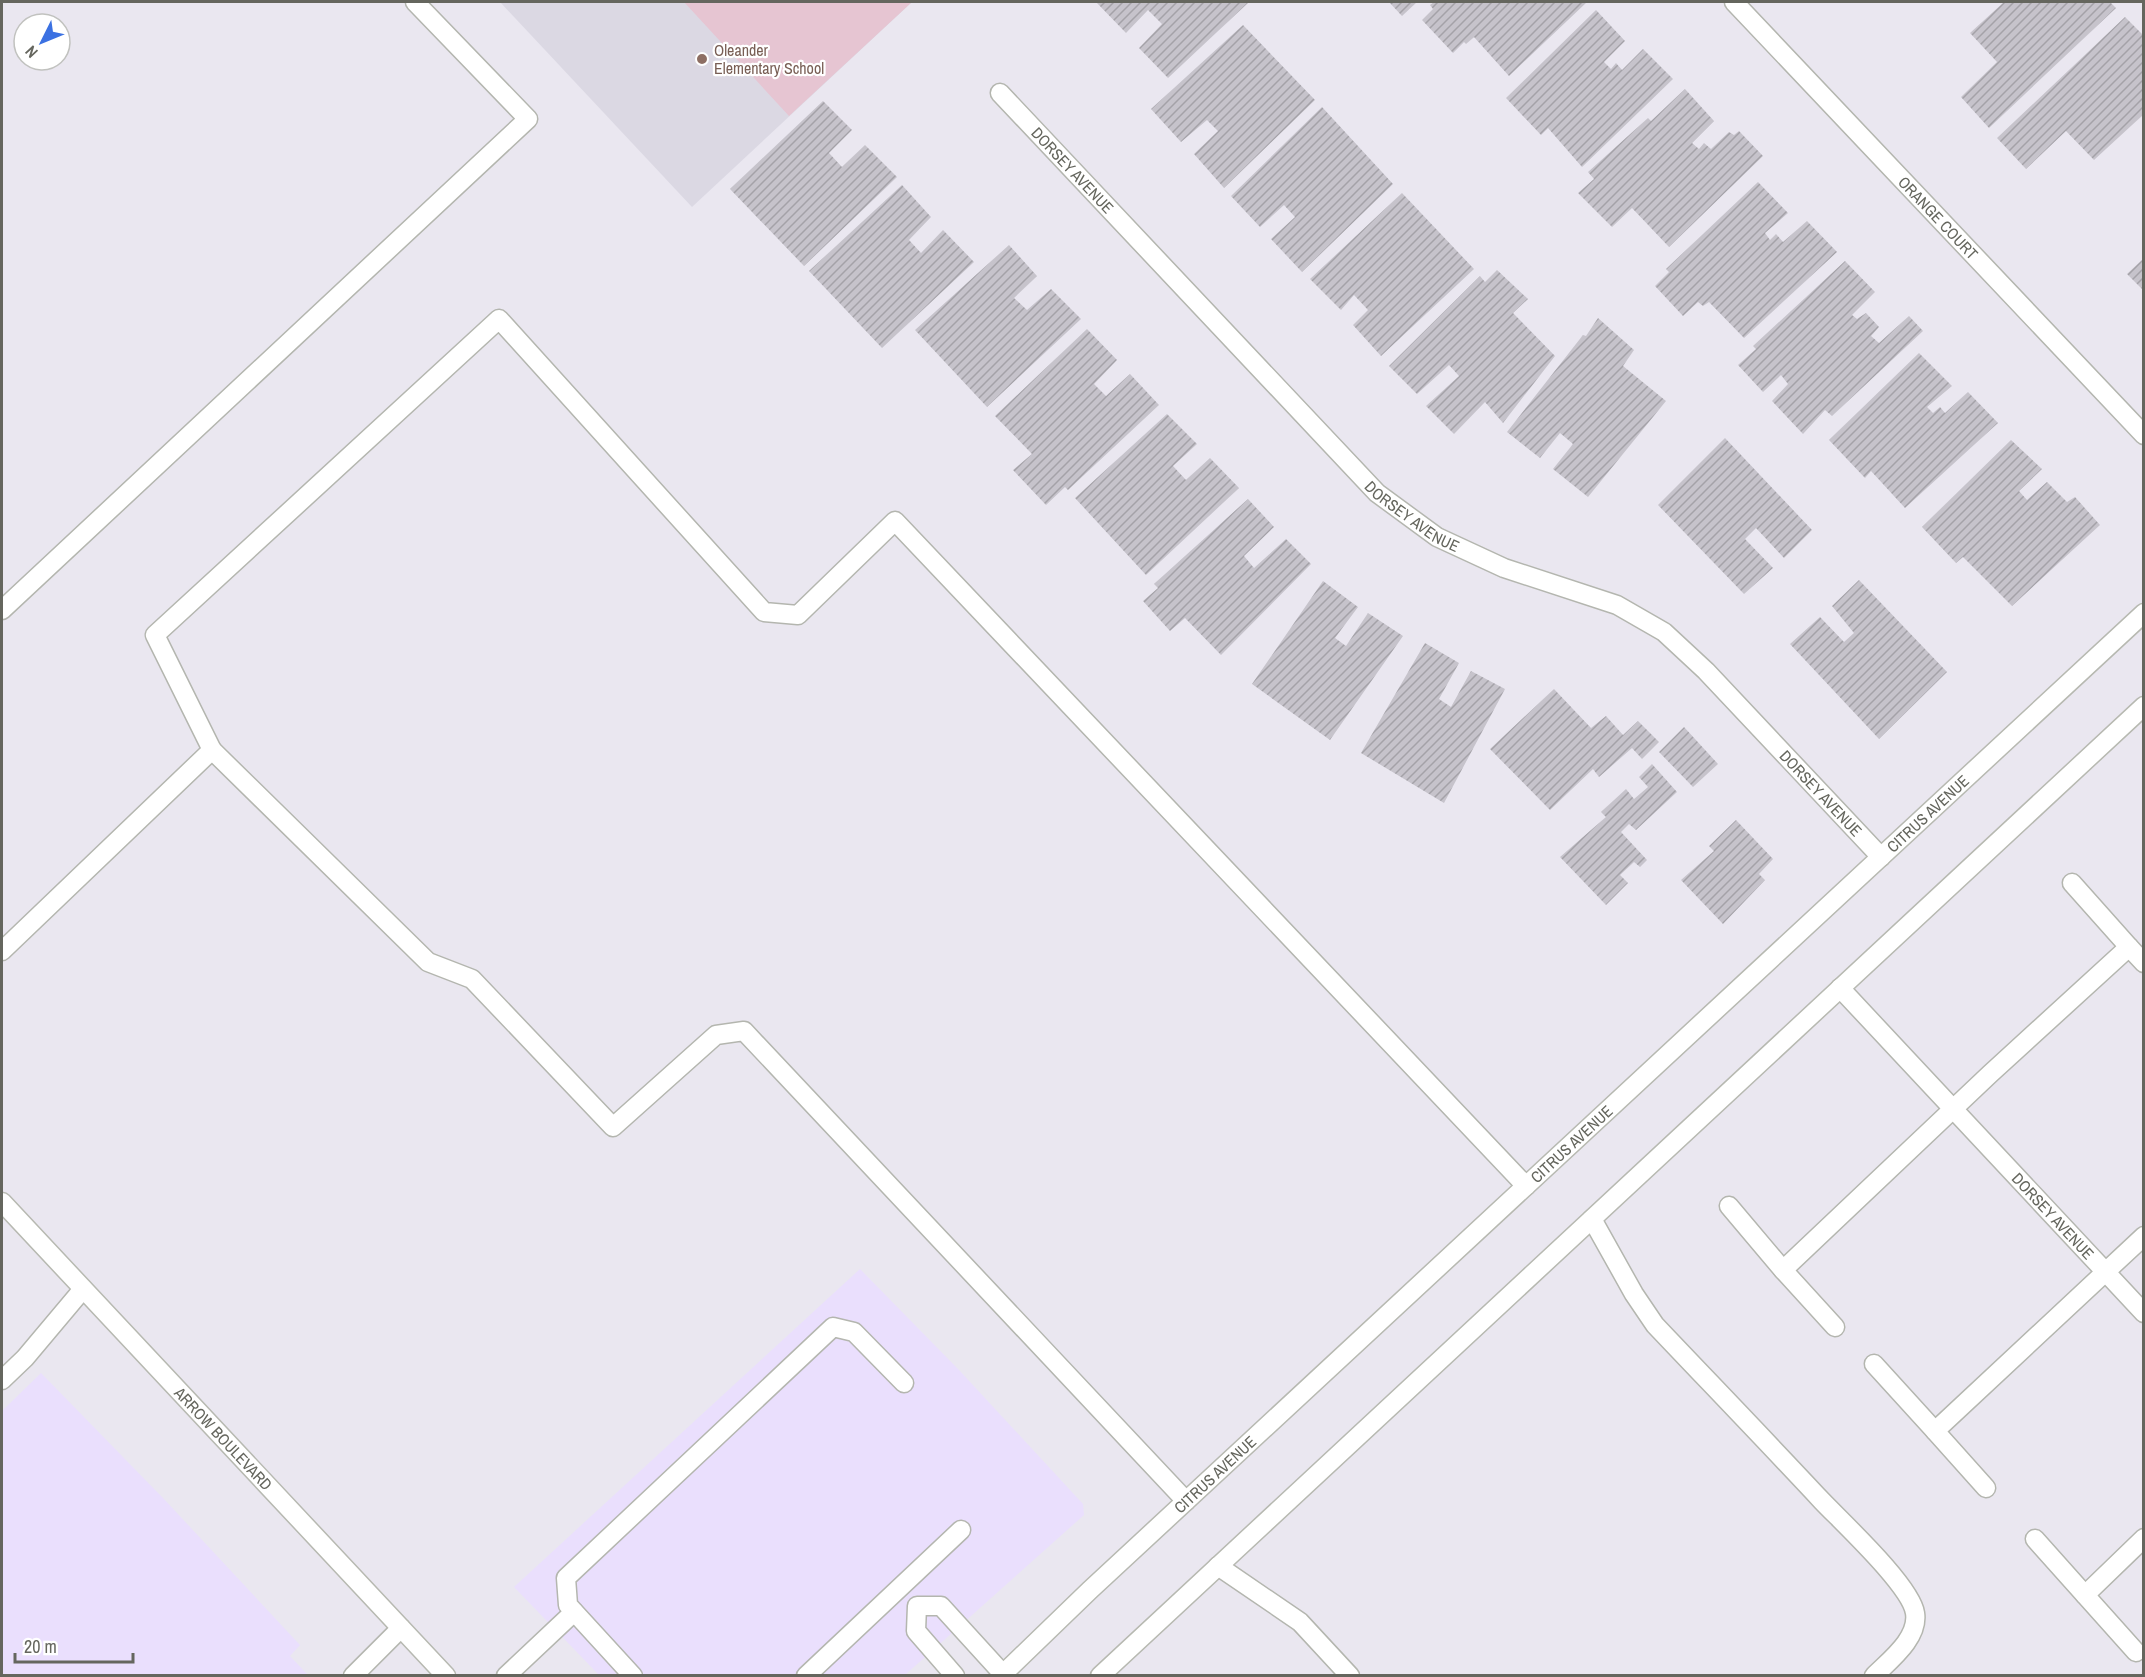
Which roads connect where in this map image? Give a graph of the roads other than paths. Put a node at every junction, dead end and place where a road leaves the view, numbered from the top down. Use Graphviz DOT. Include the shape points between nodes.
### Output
graph roads {
  1 [pos="415,2"];
  2 [pos="1734,2"];
  3 [pos="1000,93"];
  4 [pos="2144,435"];
  5 [pos="2,610"];
  6 [pos="2144,613"];
  7 [pos="2144,706"];
  8 [pos="212,750"];
  9 [pos="1881,857"];
  10 [pos="2072,883"];
  11 [pos="2129,947"];
  12 [pos="2,951"];
  13 [pos="2144,963"];
  14 [pos="1840,988"];
  15 [pos="1954,1110"];
  16 [pos="1526,1186"];
  17 [pos="2,1202"];
  18 [pos="1729,1206"];
  19 [pos="1592,1219"];
  20 [pos="2144,1236"];
  21 [pos="1783,1270"];
  22 [pos="2105,1272"];
  23 [pos="83,1289"];
  24 [pos="2144,1312"];
  25 [pos="1835,1327"];
  26 [pos="1874,1364"];
  27 [pos="2,1380"];
  28 [pos="904,1383"];
  29 [pos="1935,1431"];
  30 [pos="1986,1488"];
  31 [pos="1186,1501"];
  32 [pos="961,1530"];
  33 [pos="2144,1538"];
  34 [pos="2035,1539"];
  35 [pos="1218,1566"];
  36 [pos="901,1587"];
  37 [pos="2085,1595"];
  38 [pos="917,1606"];
  39 [pos="574,1612"];
  40 [pos="401,1628"];
  41 [pos="2136,1652"];
  42 [pos="1002,1675"];
  43 [pos="353,1676"];
  44 [pos="446,1676"];
  45 [pos="506,1676"];
  46 [pos="633,1676"];
  47 [pos="806,1676"];
  48 [pos="955,1676"];
  49 [pos="1100,1676"];
  50 [pos="1350,1676"];
  51 [pos="1874,1676"];
  1 -- 5 [label="main road" via="528,119"];
  2 -- 4 [label="main road, ORANGE COURT"];
  3 -- 9 [label="main road, DORSEY AVENUE" via="1377,493 1437,537 1504,568 1617,605 1664,632 1706,671"];
  6 -- 9 [label="main road, CITRUS AVENUE"];
  7 -- 14 [label="main road"];
  8 -- 12 [label="main road"];
  8 -- 16 [label="main road" via="155,635 499,319 764,612 798,615 895,522"];
  8 -- 31 [label="main road" via="428,962 472,979 613,1127 716,1035 744,1031"];
  9 -- 16 [label="main road, CITRUS AVENUE"];
  10 -- 11 [label="main road"];
  11 -- 13 [label="main road"];
  11 -- 15 [label="main road"];
  14 -- 15 [label="main road, DORSEY AVENUE"];
  14 -- 19 [label="main road"];
  15 -- 21 [label="main road"];
  15 -- 22 [label="main road, DORSEY AVENUE"];
  16 -- 31 [label="main road, CITRUS AVENUE"];
  17 -- 23 [label="main road, ARROW BOULEVARD"];
  18 -- 21 [label="main road"];
  19 -- 35 [label="main road"];
  19 -- 51 [label="main road" via="1655,1325 1904,1591 1916,1614 1913,1628 1904,1648"];
  20 -- 22 [label="main road"];
  21 -- 25 [label="main road"];
  22 -- 24 [label="main road, DORSEY AVENUE"];
  22 -- 29 [label="main road"];
  23 -- 27 [label="main road"];
  23 -- 40 [label="main road, ARROW BOULEVARD"];
  26 -- 29 [label="main road"];
  28 -- 39 [label="main road" via="854,1332 833,1327 566,1578 568,1605"];
  29 -- 30 [label="main road"];
  31 -- 42 [label="main road, CITRUS AVENUE"];
  32 -- 36 [label="main road"];
  33 -- 37 [label="main road"];
  34 -- 37 [label="main road"];
  35 -- 49 [label="main road"];
  35 -- 50 [label="main road" via="1300,1622"];
  36 -- 38 [label="main road"];
  36 -- 47 [label="main road"];
  37 -- 41 [label="main road"];
  38 -- 42 [label="main road" via="941,1606"];
  38 -- 48 [label="main road" via="916,1631"];
  39 -- 45 [label="main road"];
  39 -- 46 [label="main road"];
  40 -- 43 [label="main road"];
  40 -- 44 [label="main road, ARROW BOULEVARD"];
}
